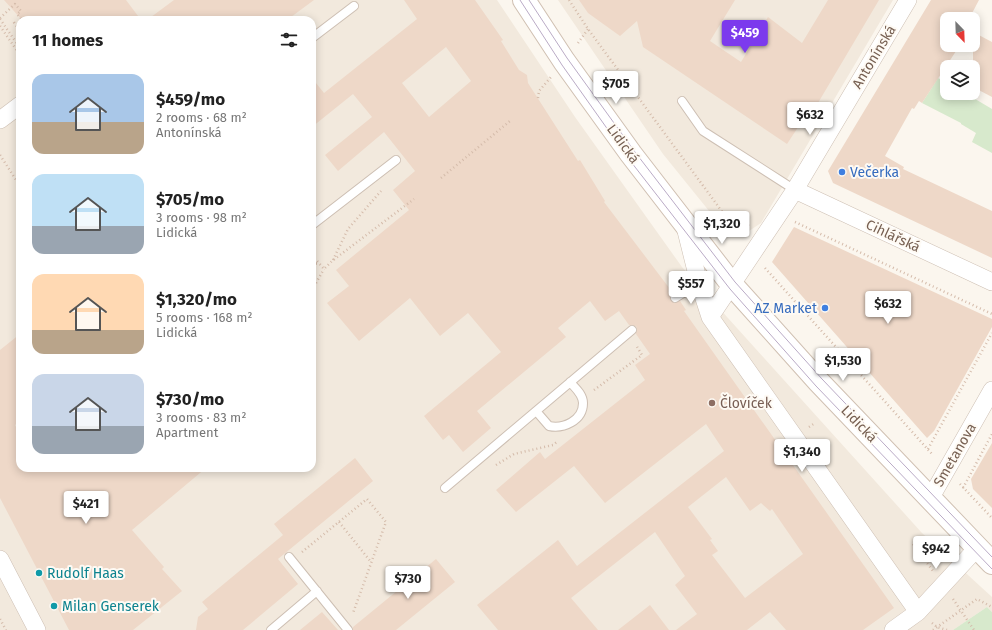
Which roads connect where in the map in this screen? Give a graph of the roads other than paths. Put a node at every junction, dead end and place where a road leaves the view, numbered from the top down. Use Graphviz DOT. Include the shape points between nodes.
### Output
graph roads {
  1 [pos="524,0"];
  2 [pos="908,0"];
  3 [pos="354,6"];
  4 [pos="316,35"];
  5 [pos="682,101"];
  6 [pos="16,108"];
  7 [pos="0,120"];
  8 [pos="396,160"];
  9 [pos="794,190"];
  10 [pos="316,222"];
  11 [pos="685,226"];
  12 [pos="992,282"];
  13 [pos="698,283"];
  14 [pos="733,286"];
  15 [pos="675,298"];
  16 [pos="710,317"];
  17 [pos="632,330"];
  18 [pos="570,382"];
  19 [pos="992,390"];
  20 [pos="536,411"];
  21 [pos="445,488"];
  22 [pos="930,499"];
  23 [pos="977,548"];
  24 [pos="291,558"];
  25 [pos="0,560"];
  26 [pos="992,563"];
  27 [pos="317,591"];
  28 [pos="918,612"];
  29 [pos="348,629"];
  30 [pos="37,630"];
  31 [pos="271,630"];
  32 [pos="893,630"];
  1 -- 11 [label="street, Lidická" via="568,68"];
  2 -- 9 [label="street, Antonínská"];
  3 -- 4 [label="lane"];
  5 -- 9 [label="lane" via="703,132"];
  6 -- 7 [label="street"];
  8 -- 10 [label="lane"];
  9 -- 12 [label="street, Cihlářská"];
  9 -- 14 [label="street, Antonínská"];
  11 -- 13 [label="street, Lidická"];
  11 -- 14 [label="street, Lidická"];
  13 -- 15 [label="lane"];
  13 -- 16 [label="street, Lidická"];
  14 -- 16 [label="street, Antonínská"];
  14 -- 22 [label="street, Lidická"];
  16 -- 28 [label="street, Lidická"];
  17 -- 18 [label="lane"];
  18 -- 20 [label="lane"];
  18 -- 20 [label="lane" via="580,393 583,403 579,415 569,424 559,428 549,426"];
  19 -- 22 [label="street, Smetanova"];
  20 -- 21 [label="lane"];
  22 -- 23 [label="street, Lidická"];
  23 -- 26 [label="street, Lidická"];
  23 -- 28 [label="street"];
  24 -- 27 [label="lane"];
  25 -- 30 [label="street"];
  27 -- 29 [label="lane"];
  27 -- 31 [label="lane"];
  28 -- 32 [label="street"];
}
